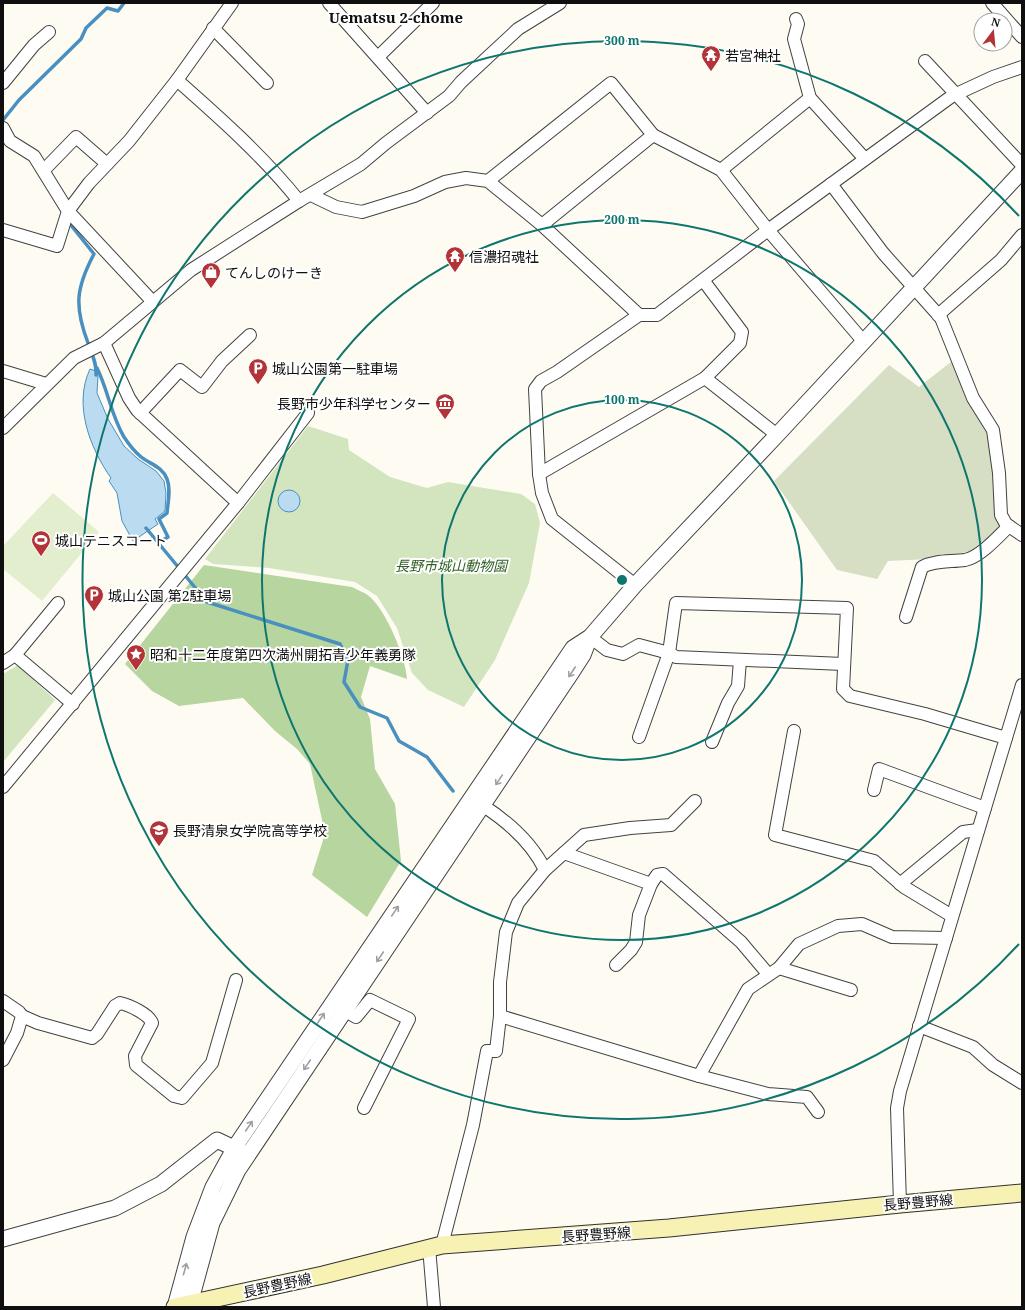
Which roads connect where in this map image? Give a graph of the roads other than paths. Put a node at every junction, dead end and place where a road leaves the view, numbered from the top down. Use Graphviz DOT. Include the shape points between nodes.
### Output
graph roads {
  1 [pos="232,3"];
  2 [pos="329,3"];
  3 [pos="433,3"];
  4 [pos="560,3"];
  5 [pos="992,3"];
  6 [pos="796,19"];
  7 [pos="214,28"];
  8 [pos="49,32"];
  9 [pos="1022,37"];
  10 [pos="378,57"];
  11 [pos="925,60"];
  12 [pos="1022,67"];
  13 [pos="177,80"];
  14 [pos="3,83"];
  15 [pos="267,83"];
  16 [pos="956,94"];
  17 [pos="810,98"];
  18 [pos="427,113"];
  19 [pos="3,128"];
  20 [pos="653,135"];
  21 [pos="865,159"];
  22 [pos="107,164"];
  23 [pos="1022,166"];
  24 [pos="44,170"];
  25 [pos="720,170"];
  26 [pos="1022,171"];
  27 [pos="488,182"];
  28 [pos="831,184"];
  29 [pos="311,196"];
  30 [pos="299,201"];
  31 [pos="68,211"];
  32 [pos="542,225"];
  33 [pos="3,230"];
  34 [pos="768,230"];
  35 [pos="1022,235"];
  36 [pos="704,280"];
  37 [pos="914,287"];
  38 [pos="153,302"];
  39 [pos="639,315"];
  40 [pos="938,315"];
  41 [pos="250,335"];
  42 [pos="864,342"];
  43 [pos="104,344"];
  44 [pos="3,371"];
  45 [pos="705,378"];
  46 [pos="46,384"];
  47 [pos="140,413"];
  48 [pos="308,413"];
  49 [pos="3,428"];
  50 [pos="777,435"];
  51 [pos="538,474"];
  52 [pos="238,504"];
  53 [pos="1009,526"];
  54 [pos="1022,535"];
  55 [pos="635,585"];
  56 [pos="58,603"];
  57 [pos="906,617"];
  58 [pos="590,637"];
  59 [pos="669,653"];
  60 [pos="15,655"];
  61 [pos="740,660"];
  62 [pos="3,663"];
  63 [pos="843,664"];
  64 [pos="1022,685"];
  65 [pos="73,704"];
  66 [pos="794,731"];
  67 [pos="639,737"];
  68 [pos="1006,738"];
  69 [pos="712,742"];
  70 [pos="3,787"];
  71 [pos="874,790"];
  72 [pos="695,801"];
  73 [pos="482,805"];
  74 [pos="985,808"];
  75 [pos="978,830"];
  76 [pos="564,853"];
  77 [pos="545,870"];
  78 [pos="651,884"];
  79 [pos="900,884"];
  80 [pos="952,916"];
  81 [pos="946,938"];
  82 [pos="616,964"];
  83 [pos="774,971"];
  84 [pos="236,980"];
  85 [pos="852,990"];
  86 [pos="3,1001"];
  87 [pos="344,1010"];
  88 [pos="22,1016"];
  89 [pos="500,1016"];
  90 [pos="919,1026"];
  91 [pos="3,1060"];
  92 [pos="699,1076"];
  93 [pos="1022,1083"];
  94 [pos="364,1108"];
  95 [pos="818,1112"];
  96 [pos="241,1151"];
  97 [pos="1022,1193"];
  98 [pos="900,1204"];
  99 [pos="3,1239"];
  100 [pos="436,1246"];
  101 [pos="182,1306"];
  102 [pos="434,1307"];
  1 -- 7 [label="street"];
  2 -- 10 [label="street"];
  3 -- 10 [label="street"];
  4 -- 18 [label="street" via="518,29 449,96"];
  5 -- 9 [label="street"];
  6 -- 17 [label="street" via="798,24 794,39"];
  7 -- 13 [label="street"];
  7 -- 15 [label="street"];
  8 -- 14 [label="street" via="34,45"];
  10 -- 18 [label="street"];
  11 -- 16 [label="street"];
  12 -- 16 [label="street"];
  13 -- 22 [label="street" via="129,141"];
  13 -- 30 [label="street" via="249,146 281,178"];
  16 -- 21 [label="street"];
  16 -- 23 [label="street"];
  17 -- 21 [label="street"];
  17 -- 25 [label="street"];
  18 -- 29 [label="street" via="361,164"];
  19 -- 24 [label="street" via="10,141 34,156"];
  20 -- 25 [label="street"];
  20 -- 27 [label="street" via="611,83"];
  20 -- 32 [label="street"];
  21 -- 28 [label="street"];
  22 -- 24 [label="street" via="76,137"];
  22 -- 31 [label="street"];
  24 -- 31 [label="street"];
  25 -- 34 [label="street"];
  26 -- 37 [label="street"];
  27 -- 29 [label="street" via="466,178 445,182 414,196 362,212 336,207"];
  27 -- 32 [label="street"];
  28 -- 34 [label="street"];
  28 -- 37 [label="street" via="883,253"];
  29 -- 30 [label="street"];
  30 -- 38 [label="street" via="191,270"];
  31 -- 33 [label="street" via="57,246"];
  31 -- 38 [label="street"];
  32 -- 39 [label="street"];
  34 -- 36 [label="street"];
  34 -- 42 [label="street"];
  35 -- 40 [label="street" via="1001,260"];
  36 -- 39 [label="street" via="657,316"];
  36 -- 45 [label="street" via="742,332 740,343"];
  37 -- 40 [label="street"];
  37 -- 42 [label="street"];
  38 -- 43 [label="street"];
  39 -- 51 [label="street" via="541,381 535,389"];
  40 -- 53 [label="street" via="973,398 993,430 1001,515"];
  41 -- 47 [label="street" via="222,361 202,387 180,370"];
  42 -- 50 [label="street"];
  43 -- 46 [label="street" via="74,358"];
  43 -- 47 [label="street" via="129,398"];
  44 -- 46 [label="street"];
  45 -- 50 [label="street"];
  45 -- 51 [label="street"];
  46 -- 49 [label="street"];
  47 -- 52 [label="street"];
  48 -- 52 [label="street"];
  50 -- 55 [label="street"];
  51 -- 55 [label="street" via="552,519"];
  52 -- 65 [label="street"];
  53 -- 54 [label="street"];
  53 -- 57 [label="street" via="989,546 966,559 932,562 922,567"];
  55 -- 58 [label="street"];
  56 -- 60 [label="street"];
  58 -- 59 [label="street" via="607,650 623,654 639,645"];
  58 -- 73 [label="street, one-way" via="576,667"];
  96 -- 58 [label="street, one-way" via="573,648"];
  59 -- 61 [label="street" via="676,657"];
  59 -- 63 [label="street" via="676,603 846,608"];
  59 -- 67 [label="street"];
  60 -- 62 [label="street"];
  60 -- 65 [label="street"];
  61 -- 63 [label="street"];
  61 -- 69 [label="street" via="738,686"];
  63 -- 68 [label="street" via="843,689 850,696 925,714"];
  64 -- 68 [label="street"];
  65 -- 70 [label="street"];
  66 -- 79 [label="street" via="775,835 874,861"];
  68 -- 74 [label="street"];
  71 -- 74 [label="street" via="879,770"];
  72 -- 76 [label="street" via="671,825 630,828 584,836"];
  73 -- 77 [label="street" via="502,818 539,856"];
  73 -- 87 [label="street, one-way"];
  74 -- 75 [label="street"];
  75 -- 79 [label="street" via="963,832"];
  75 -- 80 [label="street"];
  76 -- 77 [label="street"];
  76 -- 78 [label="street"];
  77 -- 89 [label="street" via="518,903 506,932 500,982"];
  78 -- 82 [label="street" via="639,915 636,942"];
  78 -- 83 [label="street" via="657,875 663,874"];
  79 -- 80 [label="street"];
  80 -- 81 [label="street"];
  81 -- 83 [label="street" via="892,937 862,924 838,926 799,944"];
  81 -- 90 [label="street"];
  83 -- 85 [label="street"];
  83 -- 92 [label="street" via="748,989"];
  84 -- 88 [label="street" via="212,1063 182,1098 174,1096 136,1065 135,1056 152,1023 149,1018 130,1006 115,1006 92,1038"];
  86 -- 88 [label="street"];
  87 -- 94 [label="street" via="356,1017 370,1000 409,1019"];
  87 -- 96 [label="street, one-way"];
  88 -- 91 [label="street" via="17,1034"];
  89 -- 92 [label="street"];
  89 -- 100 [label="street" via="496,1052 487,1051 473,1125"];
  90 -- 93 [label="street" via="973,1047 993,1065"];
  90 -- 98 [label="street" via="897,1108"];
  92 -- 95 [label="street" via="768,1094 807,1097"];
  96 -- 99 [label="street" via="218,1140 161,1184 115,1208"];
  96 -- 101 [label="street"];
  97 -- 98 [label="main road, 長野豊野線"];
  98 -- 100 [label="main road, 長野豊野線" via="669,1228"];
  100 -- 101 [label="main road, 長野豊野線"];
  100 -- 102 [label="street"];
}
